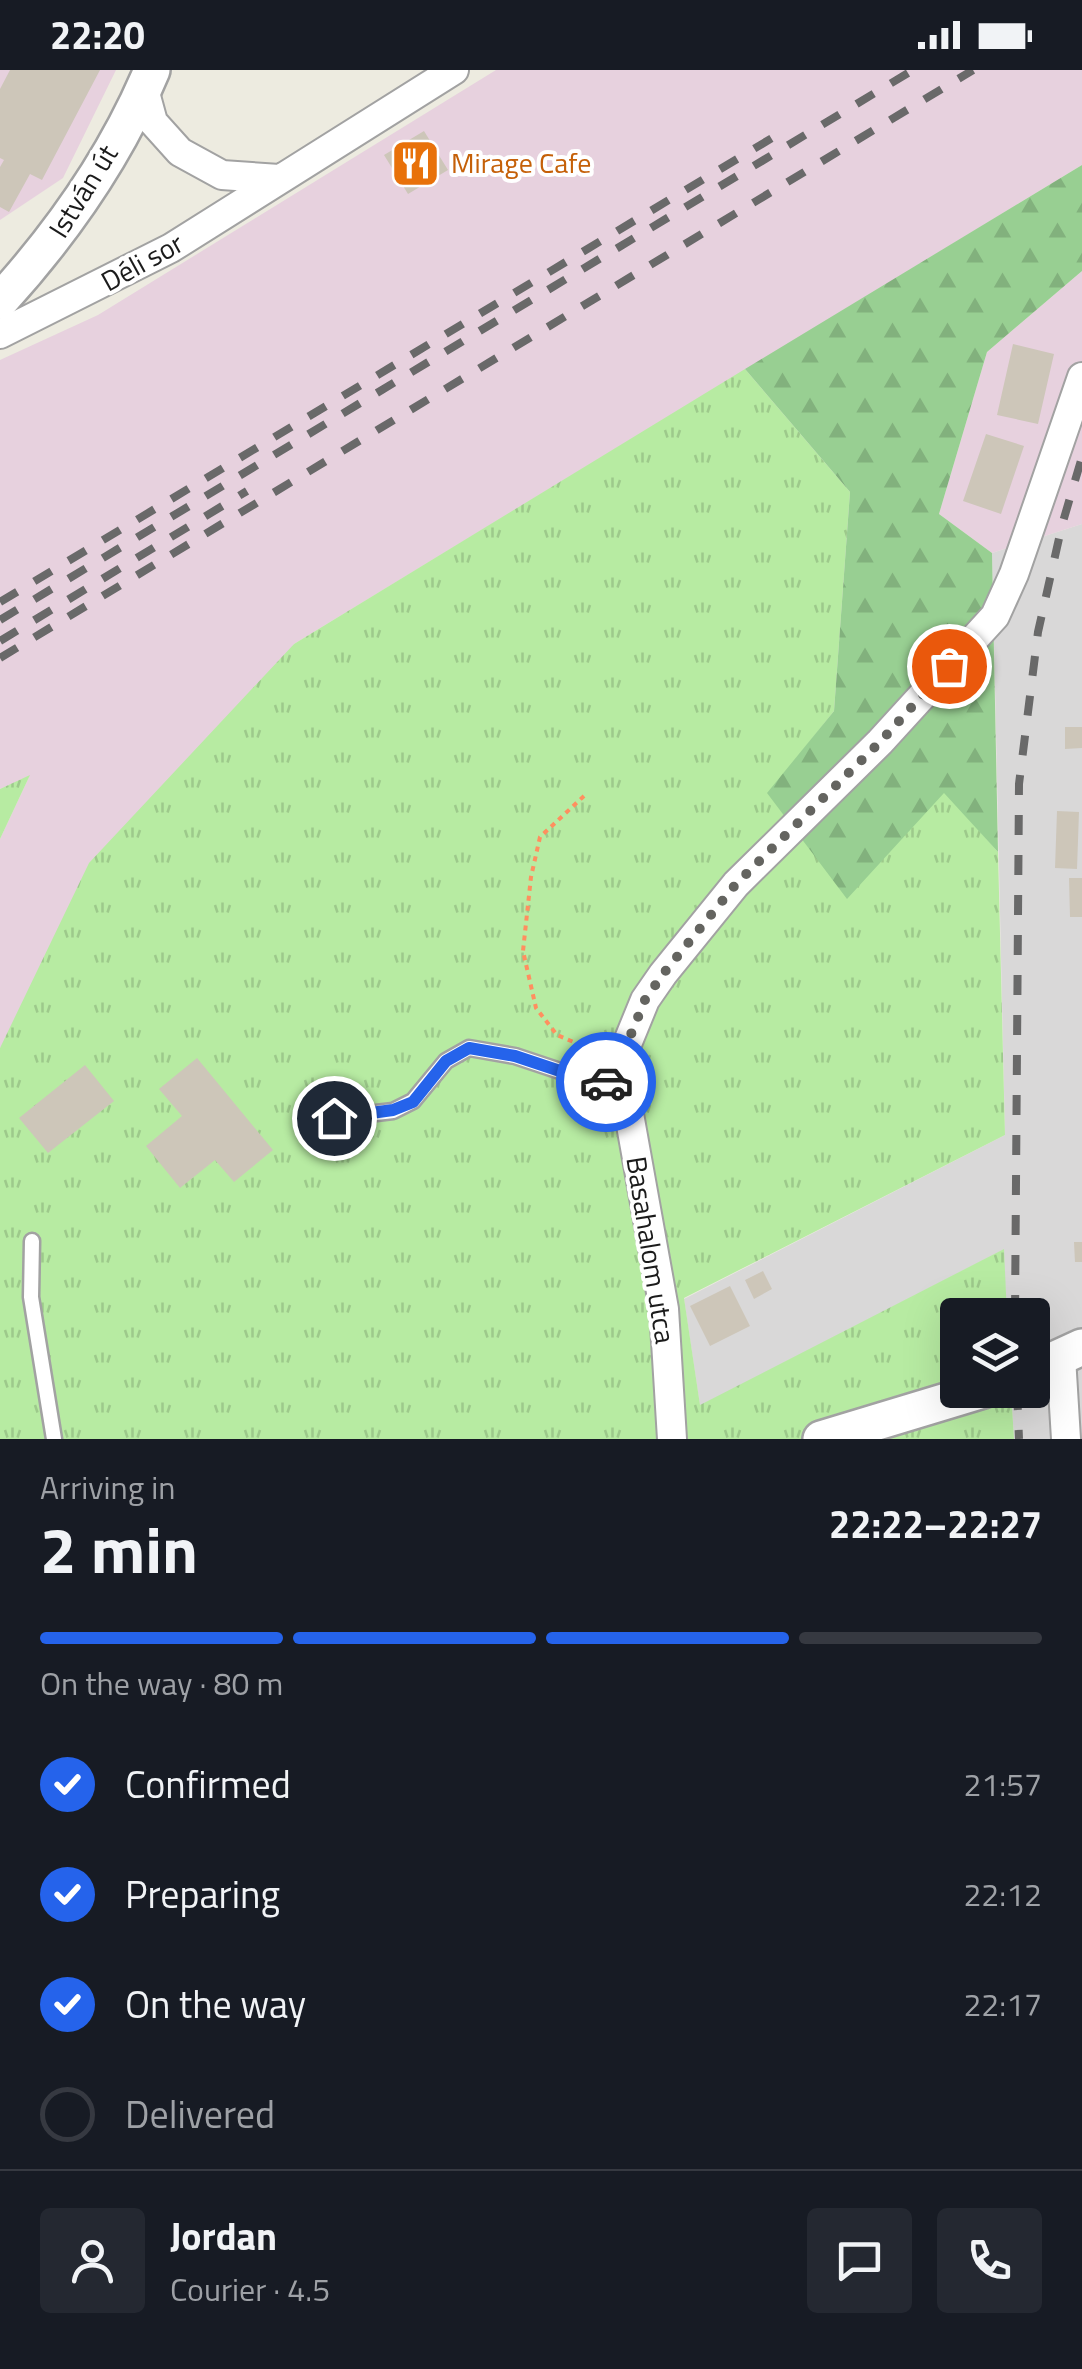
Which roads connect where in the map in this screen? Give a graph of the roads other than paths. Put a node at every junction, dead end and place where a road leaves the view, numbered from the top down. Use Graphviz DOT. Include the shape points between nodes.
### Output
graph roads {
  1 [pos="454,70"];
  2 [pos="148,79"];
  3 [pos="279,178"];
  4 [pos="0,301"];
  5 [pos="0,334"];
  6 [pos="1082,376"];
  7 [pos="624,1072"];
  8 [pos="334,1118"];
  9 [pos="32,1241"];
  10 [pos="1058,1358"];
  11 [pos="940,1403"];
  12 [pos="54,1439"];
  13 [pos="672,1439"];
  14 [pos="821,1439"];
  15 [pos="1066,1439"];
  1 -- 3 [label="street, Déli sor"];
  2 -- 3 [label="street" via="153,122 180,152 222,175"];
  2 -- 4 [label="street, István út" via="86,194"];
  3 -- 5 [label="street, Déli sor" via="171,248"];
  6 -- 7 [label="street, Basahalom utca" via="995,616 736,884 645,1000"];
  7 -- 8 [label="lane" via="560,1071 469,1048 446,1061 413,1102"];
  7 -- 13 [label="street, Basahalom utca" via="664,1308"];
  9 -- 12 [label="lane" via="31,1297"];
  10 -- 15 [label="street"];
  11 -- 14 [label="street"];
}
